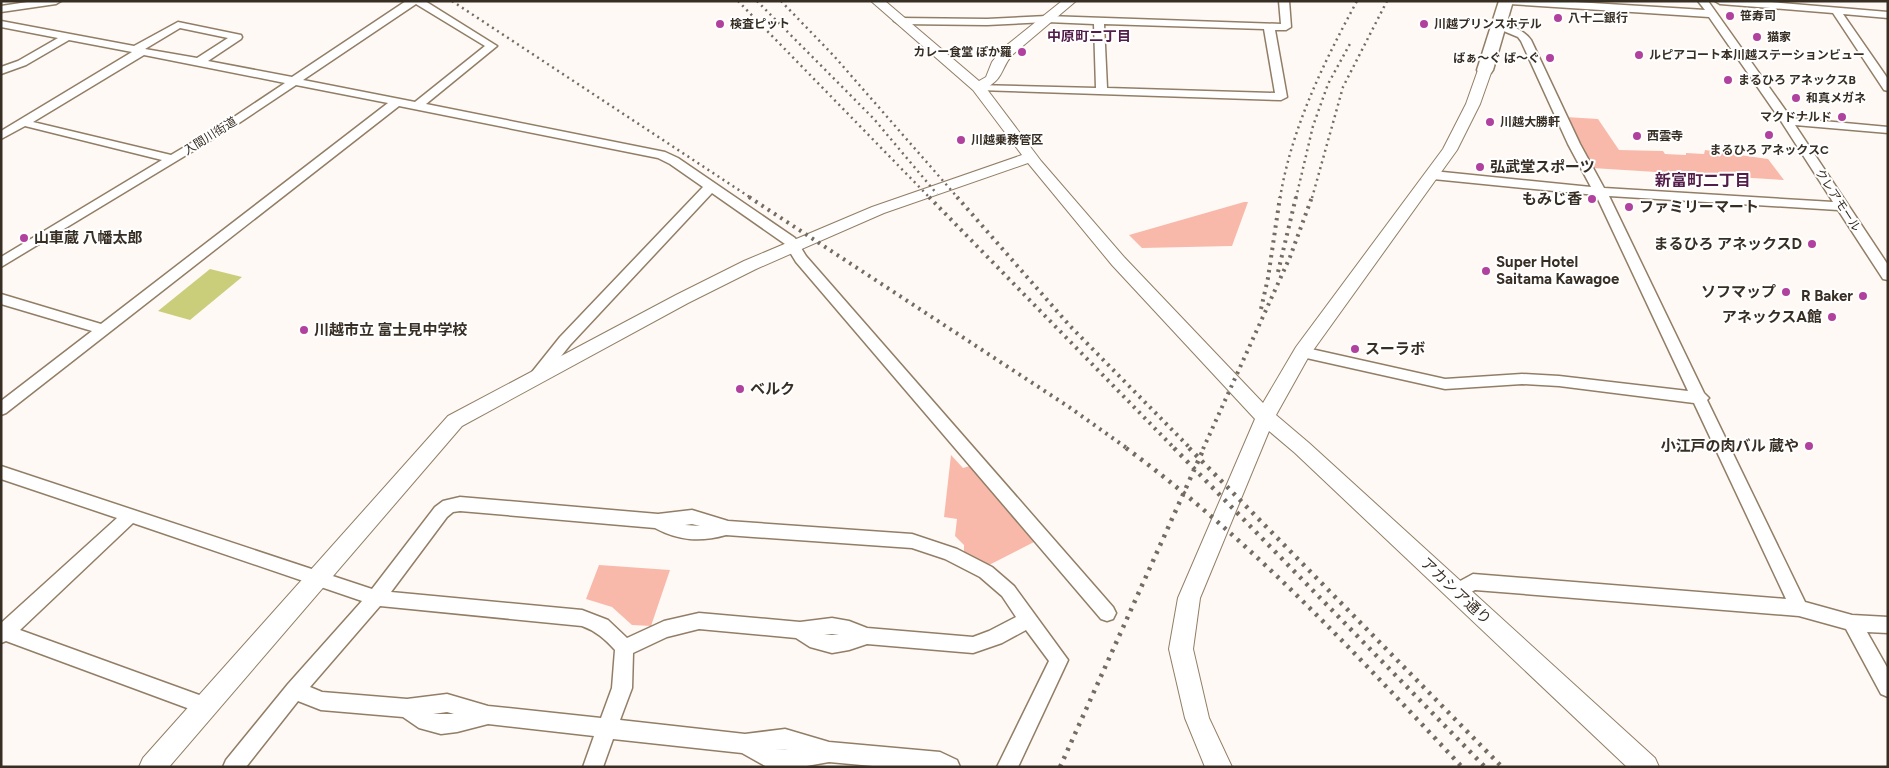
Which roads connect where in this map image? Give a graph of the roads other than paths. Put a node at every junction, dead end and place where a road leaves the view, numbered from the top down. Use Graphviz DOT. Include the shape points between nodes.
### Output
graph roads {
  1 [pos="56,1"];
  2 [pos="413,1"];
  3 [pos="418,1"];
  4 [pos="877,1"];
  5 [pos="1070,1"];
  6 [pos="1284,1"];
  7 [pos="1508,1"];
  8 [pos="1703,1"];
  9 [pos="1720,1"];
  10 [pos="1,9"];
  11 [pos="1836,11"];
  12 [pos="1713,14"];
  13 [pos="1888,15"];
  14 [pos="1047,19"];
  15 [pos="900,21"];
  16 [pos="1099,21"];
  17 [pos="1,24"];
  18 [pos="1498,25"];
  19 [pos="1269,26"];
  20 [pos="68,37"];
  21 [pos="139,50"];
  22 [pos="199,62"];
  23 [pos="1,70"];
  24 [pos="1485,70"];
  25 [pos="296,81"];
  26 [pos="978,87"];
  27 [pos="1888,88"];
  28 [pos="1102,90"];
  29 [pos="397,102"];
  30 [pos="418,105"];
  31 [pos="1787,121"];
  32 [pos="25,123"];
  33 [pos="1888,130"];
  34 [pos="1,136"];
  35 [pos="1030,157"];
  36 [pos="173,159"];
  37 [pos="1433,175"];
  38 [pos="710,187"];
  39 [pos="1601,192"];
  40 [pos="1843,206"];
  41 [pos="794,247"];
  42 [pos="1,263"];
  43 [pos="1888,276"];
  44 [pos="1,299"];
  45 [pos="104,329"];
  46 [pos="1302,352"];
  47 [pos="537,376"];
  48 [pos="1700,398"];
  49 [pos="1,409"];
  50 [pos="1265,417"];
  51 [pos="1,472"];
  52 [pos="131,515"];
  53 [pos="317,577"];
  54 [pos="1457,591"];
  55 [pos="376,598"];
  56 [pos="1799,608"];
  57 [pos="1107,613"];
  58 [pos="1029,619"];
  59 [pos="1852,623"];
  60 [pos="1888,625"];
  61 [pos="2,633"];
  62 [pos="624,648"];
  63 [pos="1888,688"];
  64 [pos="295,690"];
  65 [pos="206,706"];
  66 [pos="608,729"];
  67 [pos="152,767"];
  68 [pos="233,767"];
  69 [pos="593,767"];
  70 [pos="950,767"];
  71 [pos="1007,767"];
  72 [pos="1219,767"];
  73 [pos="1646,767"];
  1 -- 10 [label="street"];
  2 -- 25 [label="street, 入間川街道"];
  3 -- 30 [label="street" via="492,46"];
  4 -- 15 [label="street, アカシア通り"];
  5 -- 14 [label="street"];
  6 -- 19 [label="street" via="1286,27"];
  7 -- 12 [label="street"];
  7 -- 18 [label="main road"];
  8 -- 12 [label="street, クレアモール"];
  9 -- 11 [label="street"];
  11 -- 13 [label="street"];
  11 -- 27 [label="street"];
  12 -- 31 [label="street, クレアモール"];
  14 -- 15 [label="street"];
  14 -- 16 [label="street"];
  14 -- 26 [label="street" via="1007,52 992,79"];
  15 -- 26 [label="street, アカシア通り"];
  16 -- 19 [label="street"];
  16 -- 28 [label="street"];
  17 -- 20 [label="street"];
  18 -- 24 [label="main road"];
  18 -- 39 [label="street" via="1525,37 1574,144"];
  19 -- 28 [label="street" via="1281,97"];
  20 -- 21 [label="street"];
  20 -- 23 [label="street" via="22,63"];
  21 -- 22 [label="street"];
  21 -- 22 [label="street" via="178,25 237,37"];
  21 -- 32 [label="street"];
  22 -- 25 [label="street"];
  24 -- 37 [label="street" via="1461,131"];
  25 -- 29 [label="street"];
  25 -- 36 [label="street, 入間川街道"];
  26 -- 28 [label="street"];
  26 -- 35 [label="street, アカシア通り"];
  29 -- 30 [label="street"];
  29 -- 45 [label="street"];
  30 -- 38 [label="street" via="662,156"];
  31 -- 33 [label="street"];
  31 -- 40 [label="street, クレアモール"];
  32 -- 34 [label="street"];
  32 -- 36 [label="street"];
  35 -- 41 [label="street" via="878,210"];
  35 -- 50 [label="street, アカシア通り" via="1118,261"];
  36 -- 42 [label="street, 入間川街道"];
  37 -- 39 [label="street"];
  37 -- 46 [label="street"];
  38 -- 41 [label="street" via="790,241"];
  38 -- 47 [label="street" via="565,341"];
  39 -- 40 [label="street"];
  39 -- 48 [label="street"];
  40 -- 43 [label="street, クレアモール"];
  41 -- 47 [label="street" via="682,299"];
  41 -- 57 [label="street"];
  44 -- 45 [label="street"];
  45 -- 49 [label="street"];
  46 -- 48 [label="street" via="1446,384 1522,379 1559,381"];
  46 -- 50 [label="street"];
  47 -- 53 [label="street" via="455,421"];
  48 -- 56 [label="street"];
  50 -- 54 [label="street, アカシア通り"];
  50 -- 72 [label="street" via="1200,570 1184,623 1181,649 1188,685 1197,718"];
  51 -- 52 [label="street"];
  52 -- 53 [label="street"];
  52 -- 61 [label="street"];
  53 -- 55 [label="street"];
  53 -- 65 [label="street"];
  54 -- 56 [label="street" via="1473,582"];
  54 -- 73 [label="street, アカシア通り"];
  55 -- 58 [label="street" via="441,512 460,504 658,521 692,517 726,528 912,541 951,554 986,572 1008,591"];
  55 -- 62 [label="street" via="582,618 599,623"];
  55 -- 64 [label="street"];
  56 -- 59 [label="street"];
  58 -- 62 [label="street" via="973,645 867,636 850,643 830,645 812,640 800,630 699,621 664,629"];
  58 -- 71 [label="street" via="1059,660"];
  59 -- 60 [label="street"];
  59 -- 63 [label="street"];
  61 -- 65 [label="street"];
  62 -- 66 [label="street" via="622,688"];
  64 -- 66 [label="street" via="321,701 407,708 447,703 488,715"];
  64 -- 68 [label="street"];
  65 -- 67 [label="street"];
  66 -- 69 [label="street"];
  66 -- 70 [label="street" via="745,744 785,739 829,752 940,762"];
}
